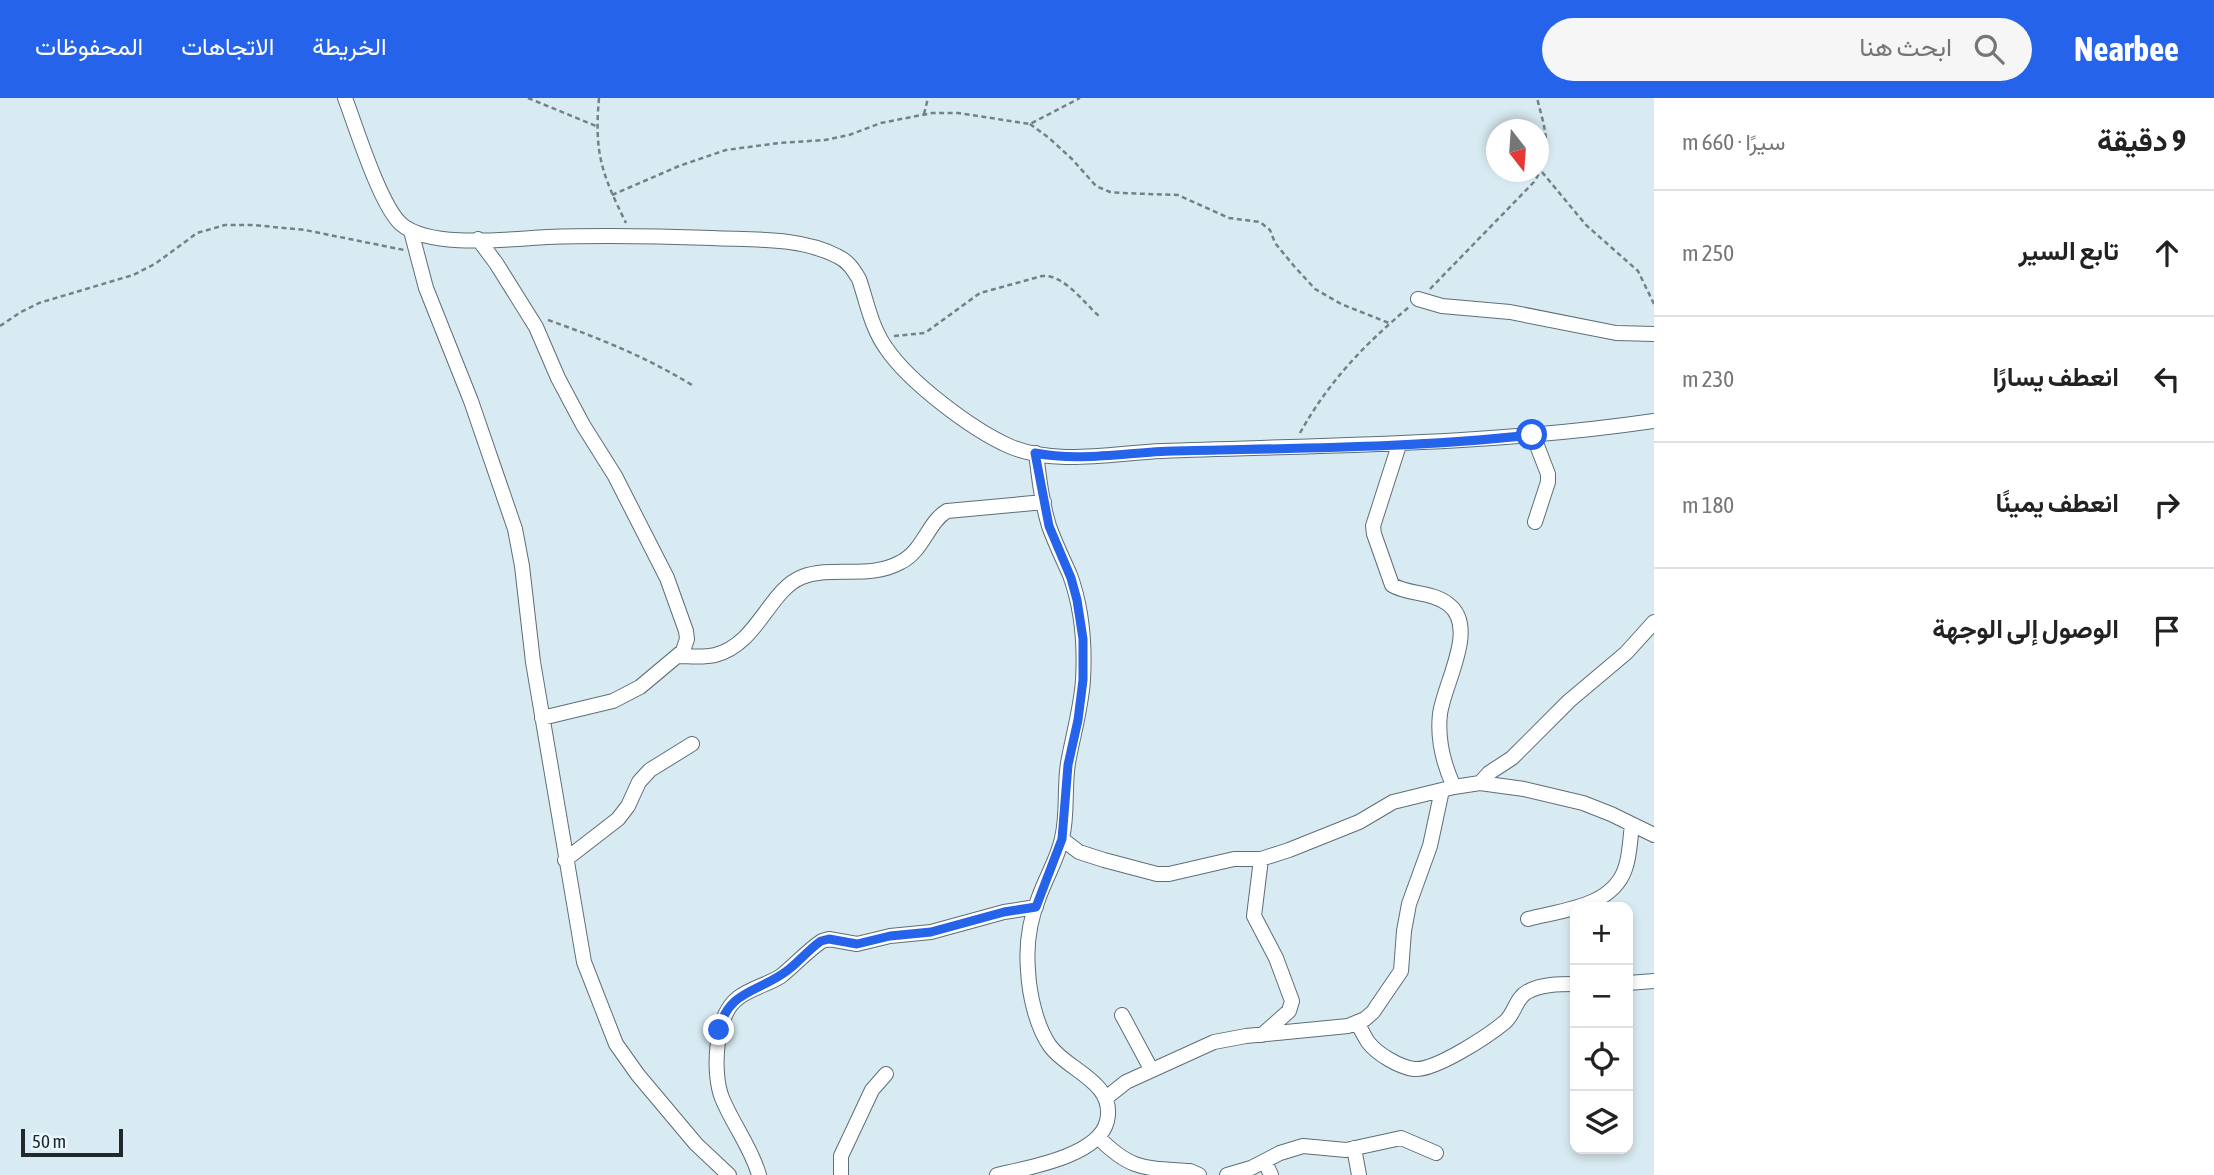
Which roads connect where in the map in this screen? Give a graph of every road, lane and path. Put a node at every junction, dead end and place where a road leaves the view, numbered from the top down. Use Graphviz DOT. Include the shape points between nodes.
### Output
graph roads {
  1 [pos="345,98"];
  2 [pos="528,98"];
  3 [pos="599,98"];
  4 [pos="928,98"];
  5 [pos="1080,98"];
  6 [pos="1537,98"];
  7 [pos="924,114"];
  8 [pos="1542,119"];
  9 [pos="1030,124"];
  10 [pos="596,126"];
  11 [pos="1549,181"];
  12 [pos="1533,182"];
  13 [pos="612,195"];
  14 [pos="411,231"];
  15 [pos="632,235"];
  16 [pos="478,239"];
  17 [pos="417,254"];
  18 [pos="1418,299"];
  19 [pos="1654,304"];
  20 [pos="526,310"];
  21 [pos="1099,316"];
  22 [pos="1389,324"];
  23 [pos="0,326"];
  24 [pos="1654,334"];
  25 [pos="880,338"];
  26 [pos="692,386"];
  27 [pos="1654,421"];
  28 [pos="1532,435"];
  29 [pos="1399,445"];
  30 [pos="1292,448"];
  31 [pos="1035,453"];
  32 [pos="1044,502"];
  33 [pos="1535,522"];
  34 [pos="1654,622"];
  35 [pos="677,656"];
  36 [pos="542,718"];
  37 [pos="692,744"];
  38 [pos="1480,783"];
  39 [pos="1448,789"];
  40 [pos="1632,825"];
  41 [pos="1654,835"];
  42 [pos="1062,839"];
  43 [pos="1261,859"];
  44 [pos="565,860"];
  45 [pos="1036,907"];
  46 [pos="1528,919"];
  47 [pos="1654,981"];
  48 [pos="1633,983"];
  49 [pos="1570,984"];
  50 [pos="1122,1015"];
  51 [pos="1357,1023"];
  52 [pos="1262,1035"];
  53 [pos="1151,1069"];
  54 [pos="886,1074"];
  55 [pos="1106,1098"];
  56 [pos="1098,1137"];
  57 [pos="1354,1148"];
  58 [pos="1436,1153"];
  59 [pos="1268,1168"];
  60 [pos="729,1175"];
  61 [pos="759,1175"];
  62 [pos="841,1175"];
  63 [pos="997,1175"];
  64 [pos="1199,1175"];
  65 [pos="1227,1175"];
  66 [pos="1359,1175"];
  1 -- 14 [label="street" via="386,202"];
  2 -- 10 [label="path"];
  3 -- 10 [label="path"];
  4 -- 7 [label="path"];
  5 -- 9 [label="path"];
  6 -- 8 [label="path"];
  7 -- 9 [label="path" via="958,113"];
  7 -- 13 [label="path" via="881,122 836,138 726,150"];
  9 -- 22 [label="path" via="1103,189 1178,195 1229,218 1261,222 1315,289"];
  10 -- 13 [label="path" via="599,157"];
  11 -- 19 [label="path" via="1586,225 1638,271"];
  12 -- 18 [label="path"];
  13 -- 15 [label="path"];
  14 -- 16 [label="street" via="431,237"];
  14 -- 17 [label="street"];
  15 -- 16 [label="street"];
  15 -- 25 [label="street" via="779,241 835,255 845,260 859,279"];
  16 -- 20 [label="street"];
  17 -- 23 [label="path" via="305,230 225,225 197,233 133,275 38,303"];
  17 -- 36 [label="street" via="515,529"];
  18 -- 22 [label="path"];
  18 -- 24 [label="street" via="1606,331"];
  20 -- 26 [label="path" via="636,354"];
  20 -- 35 [label="street" via="667,578 686,631 685,645"];
  21 -- 25 [label="path" via="1063,283 1042,276 980,293 925,333"];
  22 -- 30 [label="path" via="1333,382"];
  25 -- 31 [label="street" via="899,364 965,420 1010,446"];
  27 -- 28 [label="street"];
  28 -- 29 [label="street"];
  28 -- 33 [label="street" via="1548,474"];
  29 -- 30 [label="street"];
  29 -- 39 [label="street" via="1374,534 1392,585 1440,599 1457,612 1460,622 1461,639 1443,696 1439,728"];
  30 -- 31 [label="street" via="1082,456"];
  31 -- 32 [label="street"];
  32 -- 35 [label="street" via="947,511 918,550 901,562 873,572 799,578 730,649 712,656"];
  32 -- 42 [label="street" via="1071,578 1083,639 1083,680 1068,765"];
  34 -- 38 [label="street" via="1626,653"];
  35 -- 36 [label="street" via="640,687 614,701"];
  36 -- 44 [label="street"];
  37 -- 44 [label="street" via="650,770 618,819"];
  38 -- 39 [label="street"];
  38 -- 40 [label="street" via="1583,803"];
  39 -- 43 [label="street" via="1393,802 1359,822"];
  39 -- 51 [label="street" via="1409,904 1401,971 1381,1003"];
  40 -- 41 [label="street"];
  40 -- 46 [label="street" via="1625,869 1606,895"];
  42 -- 43 [label="street" via="1079,852 1157,874 1234,859"];
  42 -- 45 [label="street"];
  43 -- 52 [label="street" via="1254,916 1292,1001 1289,1012"];
  44 -- 60 [label="street" via="584,962 616,1044 696,1144"];
  45 -- 55 [label="street" via="1027,954 1040,1025 1056,1052"];
  45 -- 61 [label="street" via="857,944 821,941 777,978 731,1004 719,1030 718,1084"];
  47 -- 48 [label="street"];
  49 -- 51 [label="street" via="1528,991 1507,1020 1472,1046 1416,1069 1377,1051"];
  50 -- 53 [label="street"];
  51 -- 52 [label="street"];
  52 -- 53 [label="street" via="1214,1042"];
  53 -- 55 [label="street"];
  54 -- 62 [label="street" via="872,1090 841,1156"];
  55 -- 56 [label="street" via="1107,1122"];
  56 -- 63 [label="street" via="1054,1160"];
  56 -- 64 [label="street" via="1137,1166"];
  57 -- 58 [label="street" via="1401,1138"];
  57 -- 59 [label="street" via="1303,1146"];
  57 -- 66 [label="street"];
  59 -- 65 [label="street"];
}
